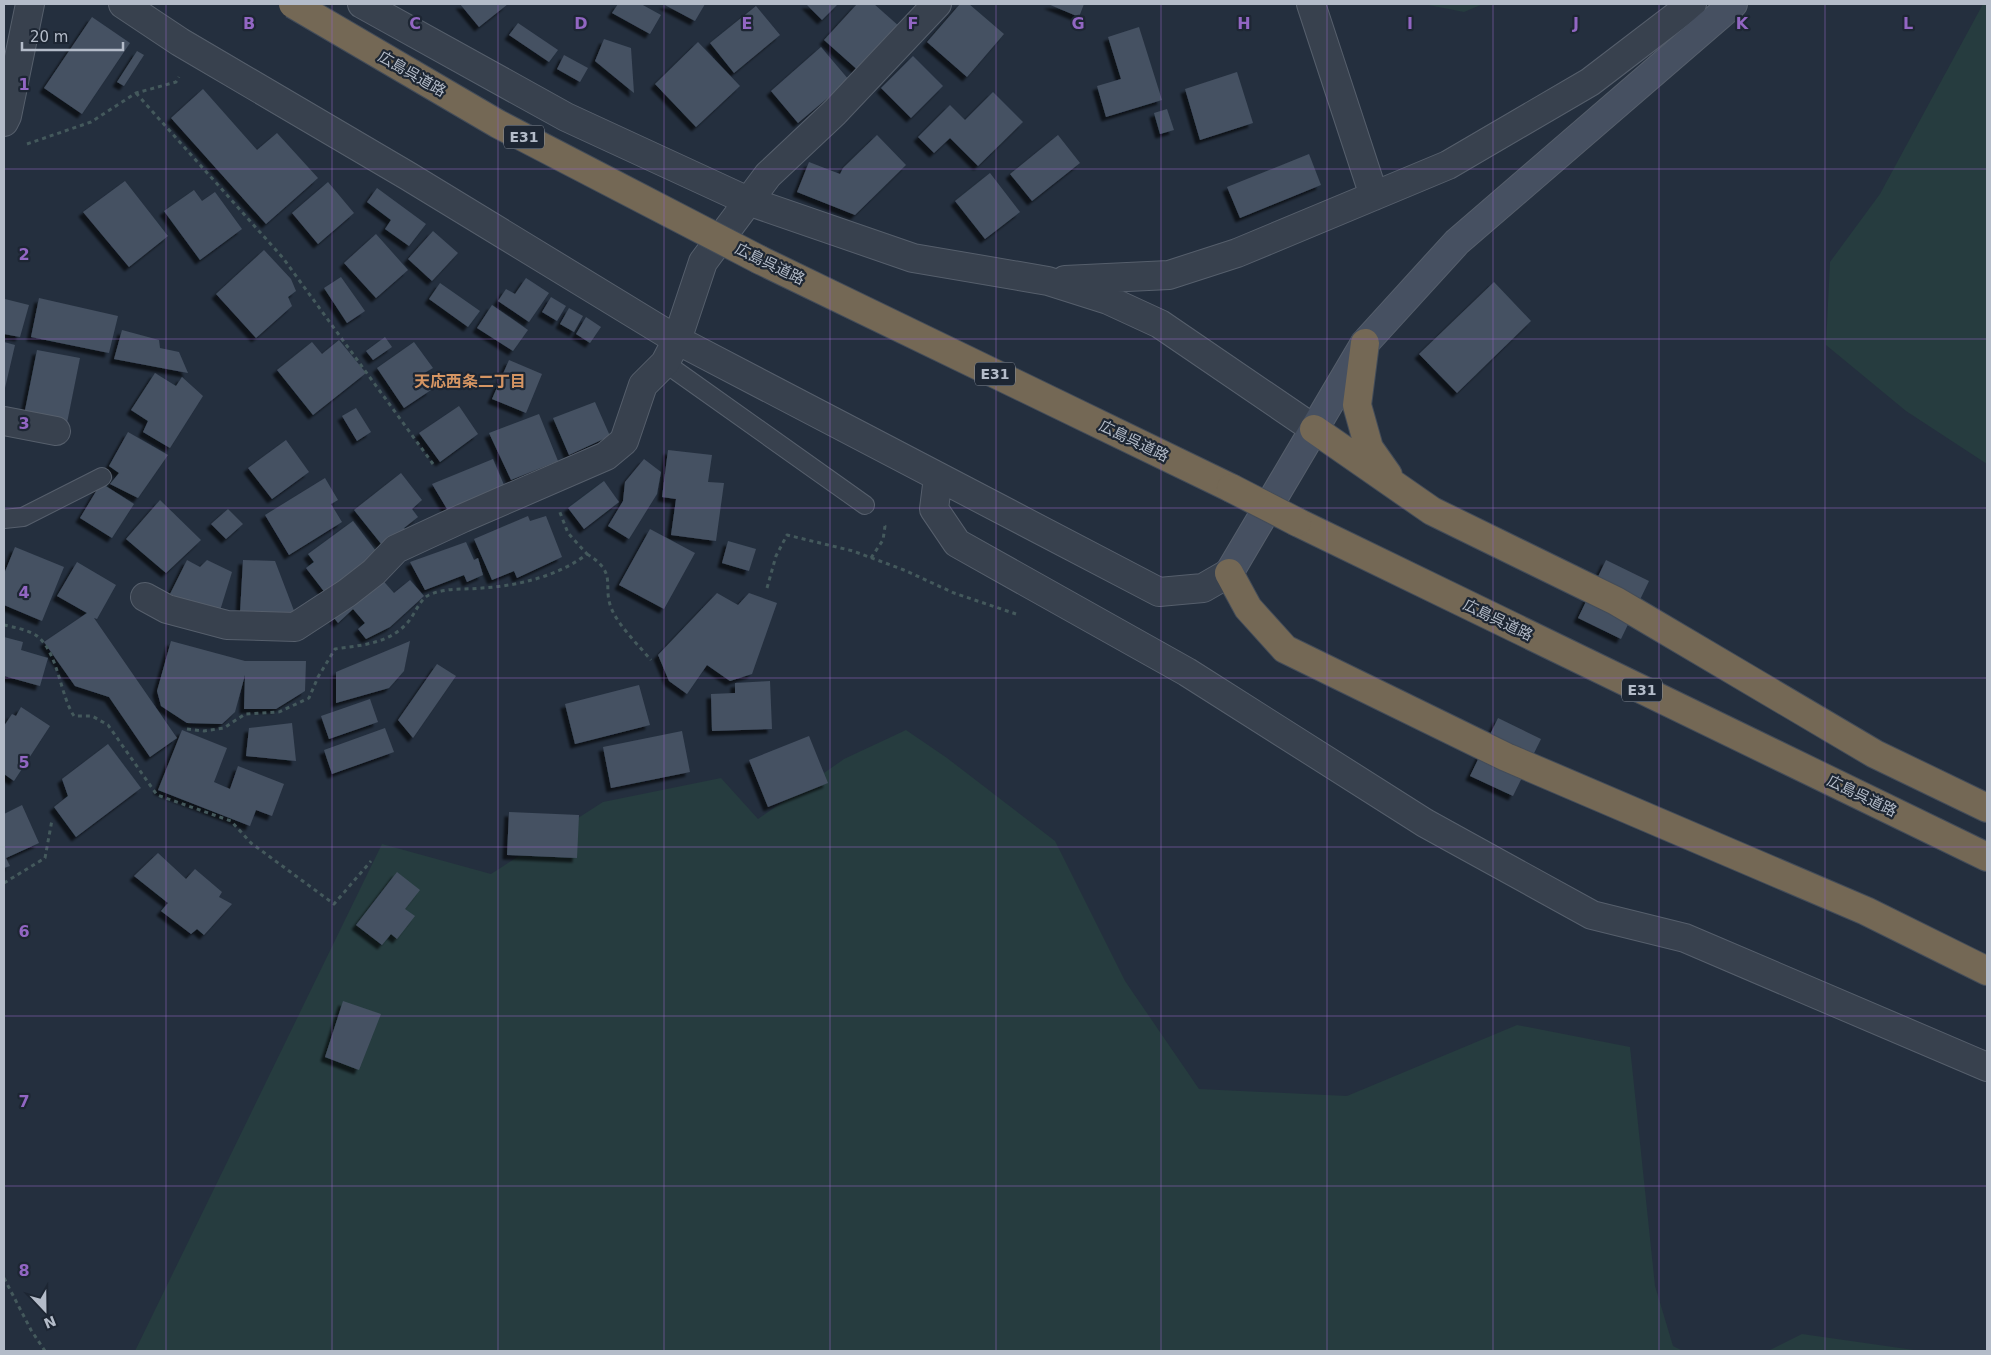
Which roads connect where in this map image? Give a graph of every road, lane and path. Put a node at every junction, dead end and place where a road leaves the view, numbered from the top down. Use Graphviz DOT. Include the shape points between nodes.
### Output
graph roads {
  1 [pos="30,4"];
  2 [pos="124,4"];
  3 [pos="292,4"];
  4 [pos="362,4"];
  5 [pos="937,4"];
  6 [pos="1311,4"];
  7 [pos="1692,4"];
  8 [pos="1733,4"];
  9 [pos="194,50"];
  10 [pos="136,93"];
  11 [pos="4,122"];
  12 [pos="25,145"];
  13 [pos="1374,196"];
  14 [pos="748,201"];
  15 [pos="1048,281"];
  16 [pos="677,340"];
  17 [pos="1366,343"];
  18 [pos="665,363"];
  19 [pos="4,421"];
  20 [pos="1314,430"];
  21 [pos="56,431"];
  22 [pos="433,464"];
  23 [pos="102,477"];
  24 [pos="938,477"];
  25 [pos="548,481"];
  26 [pos="1397,487"];
  27 [pos="865,505"];
  28 [pos="4,519"];
  29 [pos="587,554"];
  30 [pos="1229,573"];
  31 [pos="768,588"];
  32 [pos="146,598"];
  33 [pos="1018,614"];
  34 [pos="4,624"];
  35 [pos="650,660"];
  36 [pos="187,728"];
  37 [pos="1987,808"];
  38 [pos="52,820"];
  39 [pos="1987,857"];
  40 [pos="371,861"];
  41 [pos="4,883"];
  42 [pos="1987,971"];
  43 [pos="1987,1067"];
  44 [pos="4,1278"];
  45 [pos="45,1351"];
  1 -- 11 [label="street"];
  2 -- 9 [label="street"];
  3 -- 39 [label="highway, 広島呉道路 / E31, bridge" via="498,124 760,260"];
  4 -- 14 [label="street" via="566,117"];
  5 -- 14 [label="street" via="835,112 768,175"];
  6 -- 13 [label="street"];
  7 -- 13 [label="street" via="1590,82 1448,164"];
  8 -- 17 [label="street" via="1457,242"];
  9 -- 10 [label="path" via="176,82"];
  9 -- 16 [label="street"];
  10 -- 12 [label="path" via="91,122"];
  10 -- 22 [label="path" via="283,258"];
  13 -- 15 [label="street" via="1237,253 1169,275"];
  14 -- 15 [label="street" via="913,258"];
  14 -- 16 [label="street" via="703,262"];
  15 -- 20 [label="street" via="1108,300 1160,324"];
  16 -- 18 [label="street"];
  16 -- 24 [label="street"];
  17 -- 20 [label="street"];
  17 -- 26 [label="highway" via="1357,405 1369,448"];
  18 -- 25 [label="street" via="643,385 624,441 606,456"];
  18 -- 27 [label="lane"];
  19 -- 21 [label="street"];
  20 -- 26 [label="highway"];
  20 -- 30 [label="street"];
  23 -- 28 [label="lane" via="23,517"];
  24 -- 30 [label="street" via="1159,592 1203,588"];
  24 -- 43 [label="street" via="934,509 957,543 1188,672 1425,823 1592,915 1685,938"];
  25 -- 29 [label="path" via="568,533"];
  25 -- 32 [label="street" via="396,549 347,593 295,627 227,625 167,609"];
  26 -- 37 [label="highway" via="1432,511 1616,601 1875,754"];
  29 -- 35 [label="path" via="600,562 608,576 607,596 614,614"];
  29 -- 36 [label="path" via="538,578 504,587 446,589 427,596 408,622 386,640 335,650 309,698 279,712 245,714 224,728 204,731"];
  30 -- 42 [label="highway" via="1248,608 1285,649 1506,757 1866,911"];
  31 -- 33 [label="path" via="776,556 788,535 853,551 954,593"];
  34 -- 40 [label="path" via="37,636 48,650 66,705 74,716 92,716 108,725 158,795 231,821 251,843 334,904"];
  38 -- 41 [label="path" via="45,858"];
  44 -- 45 [label="path"];
}
